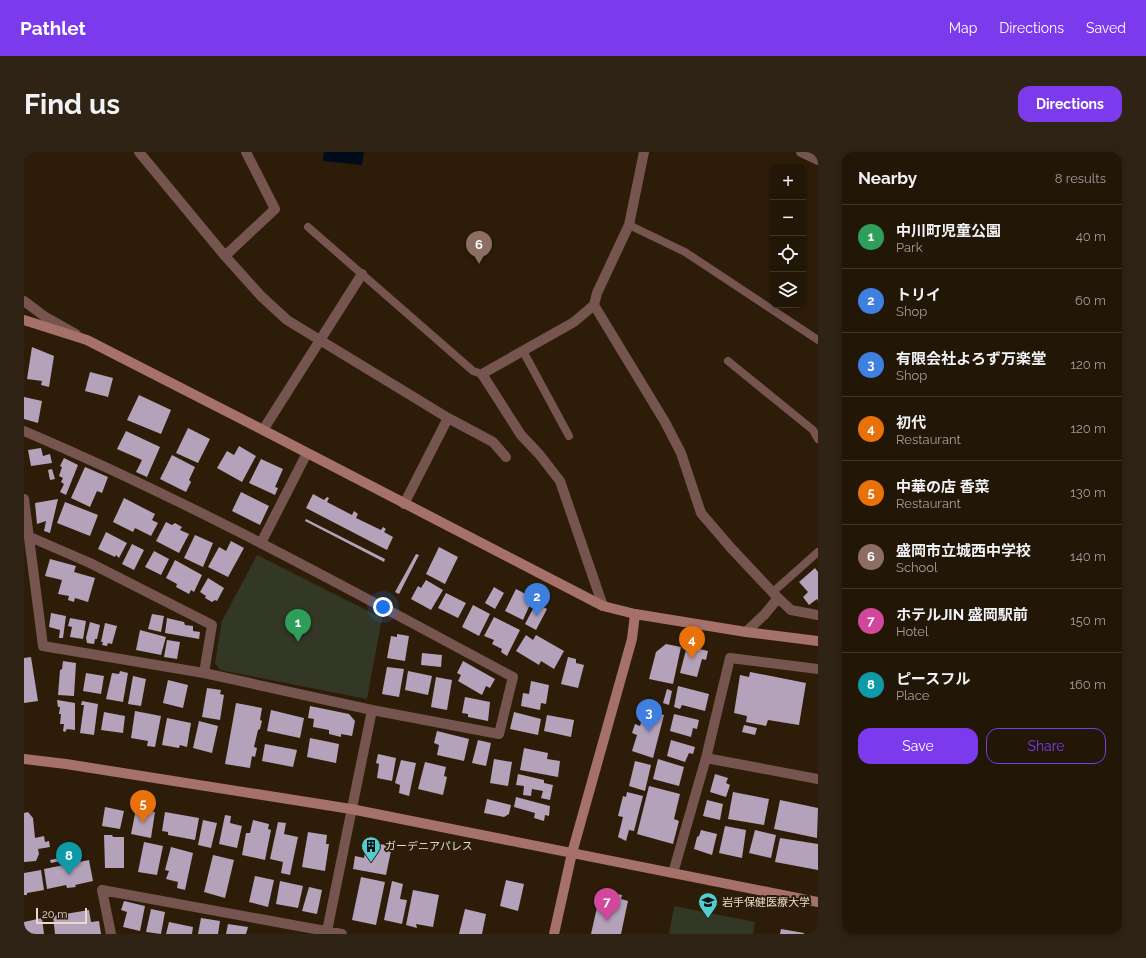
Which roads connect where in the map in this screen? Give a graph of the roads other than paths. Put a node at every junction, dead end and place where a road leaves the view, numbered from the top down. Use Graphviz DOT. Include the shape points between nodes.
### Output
graph roads {
  1 [pos="139,152"];
  2 [pos="246,152"];
  3 [pos="644,152"];
  4 [pos="801,152"];
  5 [pos="818,160"];
  6 [pos="629,225"];
  7 [pos="308,227"];
  8 [pos="225,256"];
  9 [pos="362,274"];
  10 [pos="24,302"];
  11 [pos="594,305"];
  12 [pos="24,320"];
  13 [pos="87,340"];
  14 [pos="319,340"];
  15 [pos="818,340"];
  16 [pos="523,351"];
  17 [pos="728,361"];
  18 [pos="482,374"];
  19 [pos="448,418"];
  20 [pos="263,430"];
  21 [pos="24,431"];
  22 [pos="569,436"];
  23 [pos="818,439"];
  24 [pos="307,453"];
  25 [pos="506,458"];
  26 [pos="24,499"];
  27 [pos="404,504"];
  28 [pos="30,537"];
  29 [pos="261,544"];
  30 [pos="818,552"];
  31 [pos="776,595"];
  32 [pos="603,606"];
  33 [pos="635,614"];
  34 [pos="818,616"];
  35 [pos="746,632"];
  36 [pos="814,640"];
  37 [pos="818,669"];
  38 [pos="204,673"];
  39 [pos="372,710"];
  40 [pos="706,758"];
  41 [pos="24,759"];
  42 [pos="818,779"];
  43 [pos="351,809"];
  44 [pos="572,853"];
  45 [pos="674,873"];
  46 [pos="818,902"];
  47 [pos="327,931"];
  48 [pos="111,934"];
  49 [pos="342,934"];
  50 [pos="554,934"];
  1 -- 8 [label="street"];
  2 -- 8 [label="street" via="275,209"];
  3 -- 6 [label="street"];
  4 -- 5 [label="street"];
  6 -- 11 [label="street" via="596,293"];
  6 -- 15 [label="lane" via="685,252"];
  7 -- 9 [label="lane"];
  8 -- 14 [label="street" via="287,320"];
  9 -- 14 [label="street"];
  9 -- 18 [label="lane" via="473,371"];
  10 -- 13 [label="street"];
  11 -- 16 [label="street" via="574,322"];
  11 -- 31 [label="street" via="681,453 701,513"];
  12 -- 13 [label="street"];
  13 -- 20 [label="street"];
  14 -- 19 [label="street"];
  14 -- 20 [label="street"];
  16 -- 18 [label="street"];
  16 -- 22 [label="lane"];
  17 -- 23 [label="lane" via="813,430"];
  18 -- 32 [label="street" via="521,436 560,481"];
  19 -- 25 [label="street" via="493,442"];
  19 -- 27 [label="street"];
  20 -- 24 [label="street"];
  21 -- 29 [label="street" via="131,478"];
  24 -- 27 [label="street"];
  24 -- 29 [label="street"];
  26 -- 28 [label="street"];
  27 -- 32 [label="street"];
  28 -- 38 [label="street" via="90,563 212,625"];
  28 -- 38 [label="street" via="43,646"];
  29 -- 39 [label="street" via="513,677 499,734"];
  30 -- 31 [label="lane"];
  31 -- 34 [label="street" via="791,610"];
  31 -- 35 [label="street" via="765,614"];
  32 -- 33 [label="street"];
  33 -- 35 [label="street"];
  33 -- 44 [label="street" via="632,639"];
  35 -- 36 [label="street"];
  37 -- 40 [label="street" via="730,658"];
  38 -- 39 [label="street"];
  39 -- 43 [label="street"];
  40 -- 42 [label="street"];
  40 -- 45 [label="street"];
  41 -- 43 [label="street"];
  43 -- 44 [label="street"];
  43 -- 47 [label="street"];
  44 -- 45 [label="street"];
  44 -- 50 [label="street"];
  45 -- 46 [label="street"];
  47 -- 48 [label="street" via="102,890"];
  47 -- 49 [label="street"];
}
